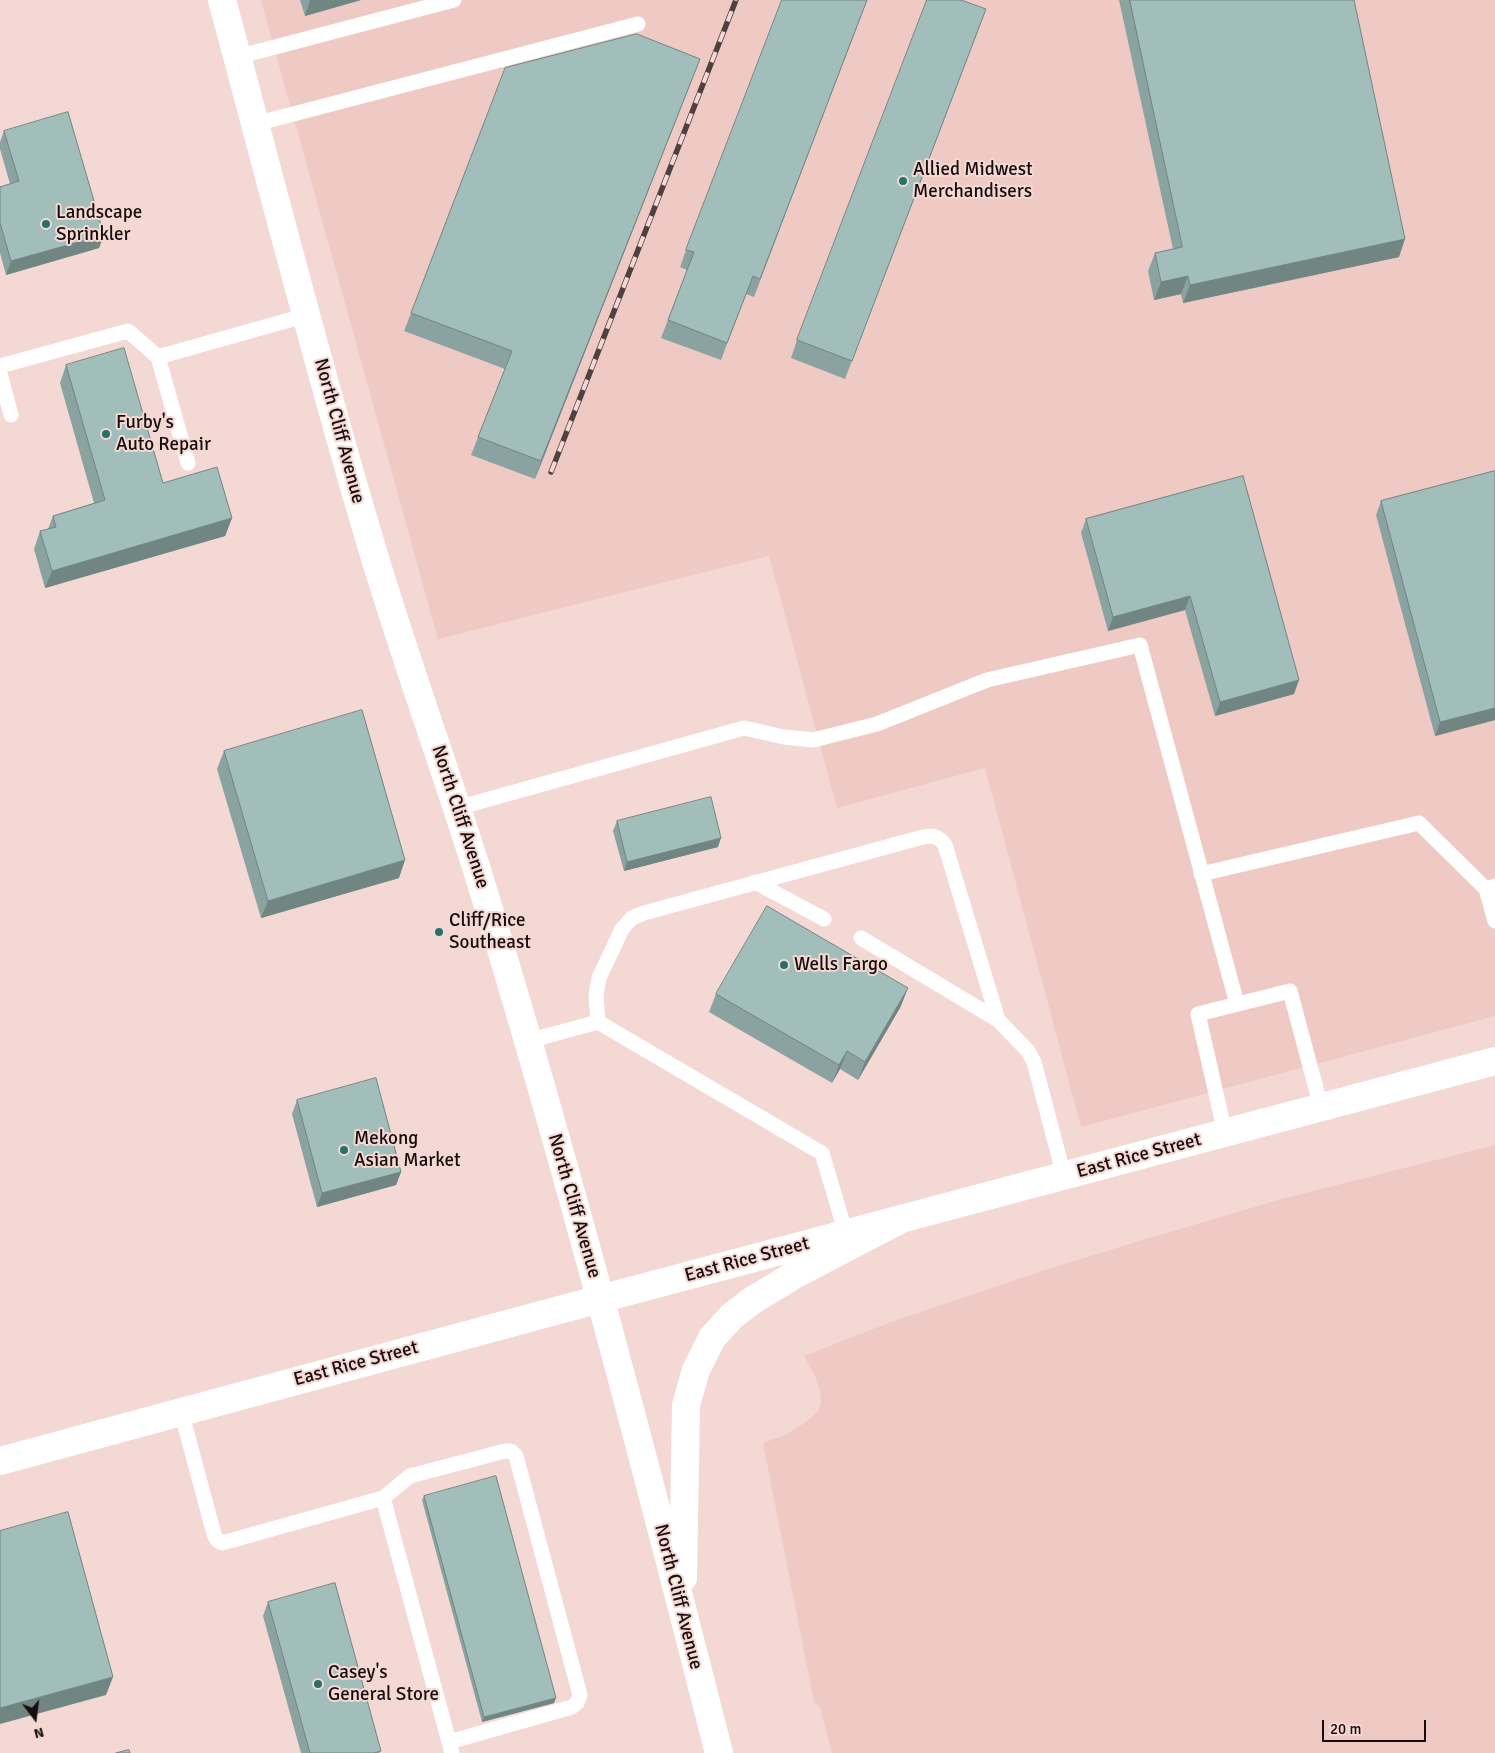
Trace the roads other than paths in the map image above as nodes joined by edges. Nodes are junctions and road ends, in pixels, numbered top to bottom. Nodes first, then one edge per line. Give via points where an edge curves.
1 (222, 0) edge
2 (454, 0) edge
3 (638, 24) dead end
4 (237, 57) junction
5 (255, 124) junction
6 (307, 315) junction
7 (158, 357) junction
8 (0, 366) edge
9 (0, 374) edge
10 (11, 415) dead end
11 (188, 463) dead end
12 (457, 808) junction
13 (1201, 874) junction
14 (755, 882) junction
15 (1491, 888) edge
16 (824, 919) dead end
17 (1495, 921) edge
18 (861, 938) dead end
19 (1238, 1004) junction
20 (998, 1020) junction
21 (598, 1022) junction
22 (528, 1041) junction
23 (1495, 1062) edge
24 (1321, 1108) junction
25 (1226, 1133) junction
26 (1064, 1176) junction
27 (901, 1219) junction
28 (846, 1234) junction
29 (600, 1299) junction
30 (181, 1411) junction
31 (0, 1461) edge
32 (384, 1498) junction
33 (682, 1610) junction
34 (451, 1747) edge
35 (719, 1753) edge

1 - 4 main road, North Cliff Avenue
2 - 4 lane
3 - 5 lane
4 - 5 main road, North Cliff Avenue
5 - 6 main road, North Cliff Avenue
6 - 7 lane
6 - 12 main road, North Cliff Avenue via 364,522
7 - 8 lane via 128,331
7 - 11 lane
9 - 10 lane
12 - 13 lane via 744,728 813,740 877,724 986,680 1140,645
12 - 22 main road, North Cliff Avenue
13 - 15 lane via 1419,823
13 - 19 lane
14 - 16 lane
14 - 20 lane via 931,835 940,838 946,844
14 - 21 lane via 632,918 622,929 599,978 596,995
15 - 17 lane
18 - 20 lane
19 - 24 lane via 1290,991
19 - 25 lane via 1198,1014
20 - 26 lane via 1028,1051 1034,1062
21 - 22 lane
21 - 28 lane via 822,1153
22 - 29 main road, North Cliff Avenue
23 - 24 main road, East Rice Street
24 - 25 main road, East Rice Street
25 - 26 main road, East Rice Street
26 - 27 main road, East Rice Street
27 - 28 main road, East Rice Street
27 - 33 main road via 753,1300 732,1316 712,1338 696,1370 686,1405
28 - 29 main road, East Rice Street
29 - 30 main road, East Rice Street
29 - 33 main road, North Cliff Avenue
30 - 31 main road, East Rice Street
30 - 32 lane via 214,1534 222,1543
32 - 34 lane
32 - 34 lane via 410,1476 505,1450 516,1456 580,1695 578,1703 572,1707
33 - 35 main road, North Cliff Avenue

